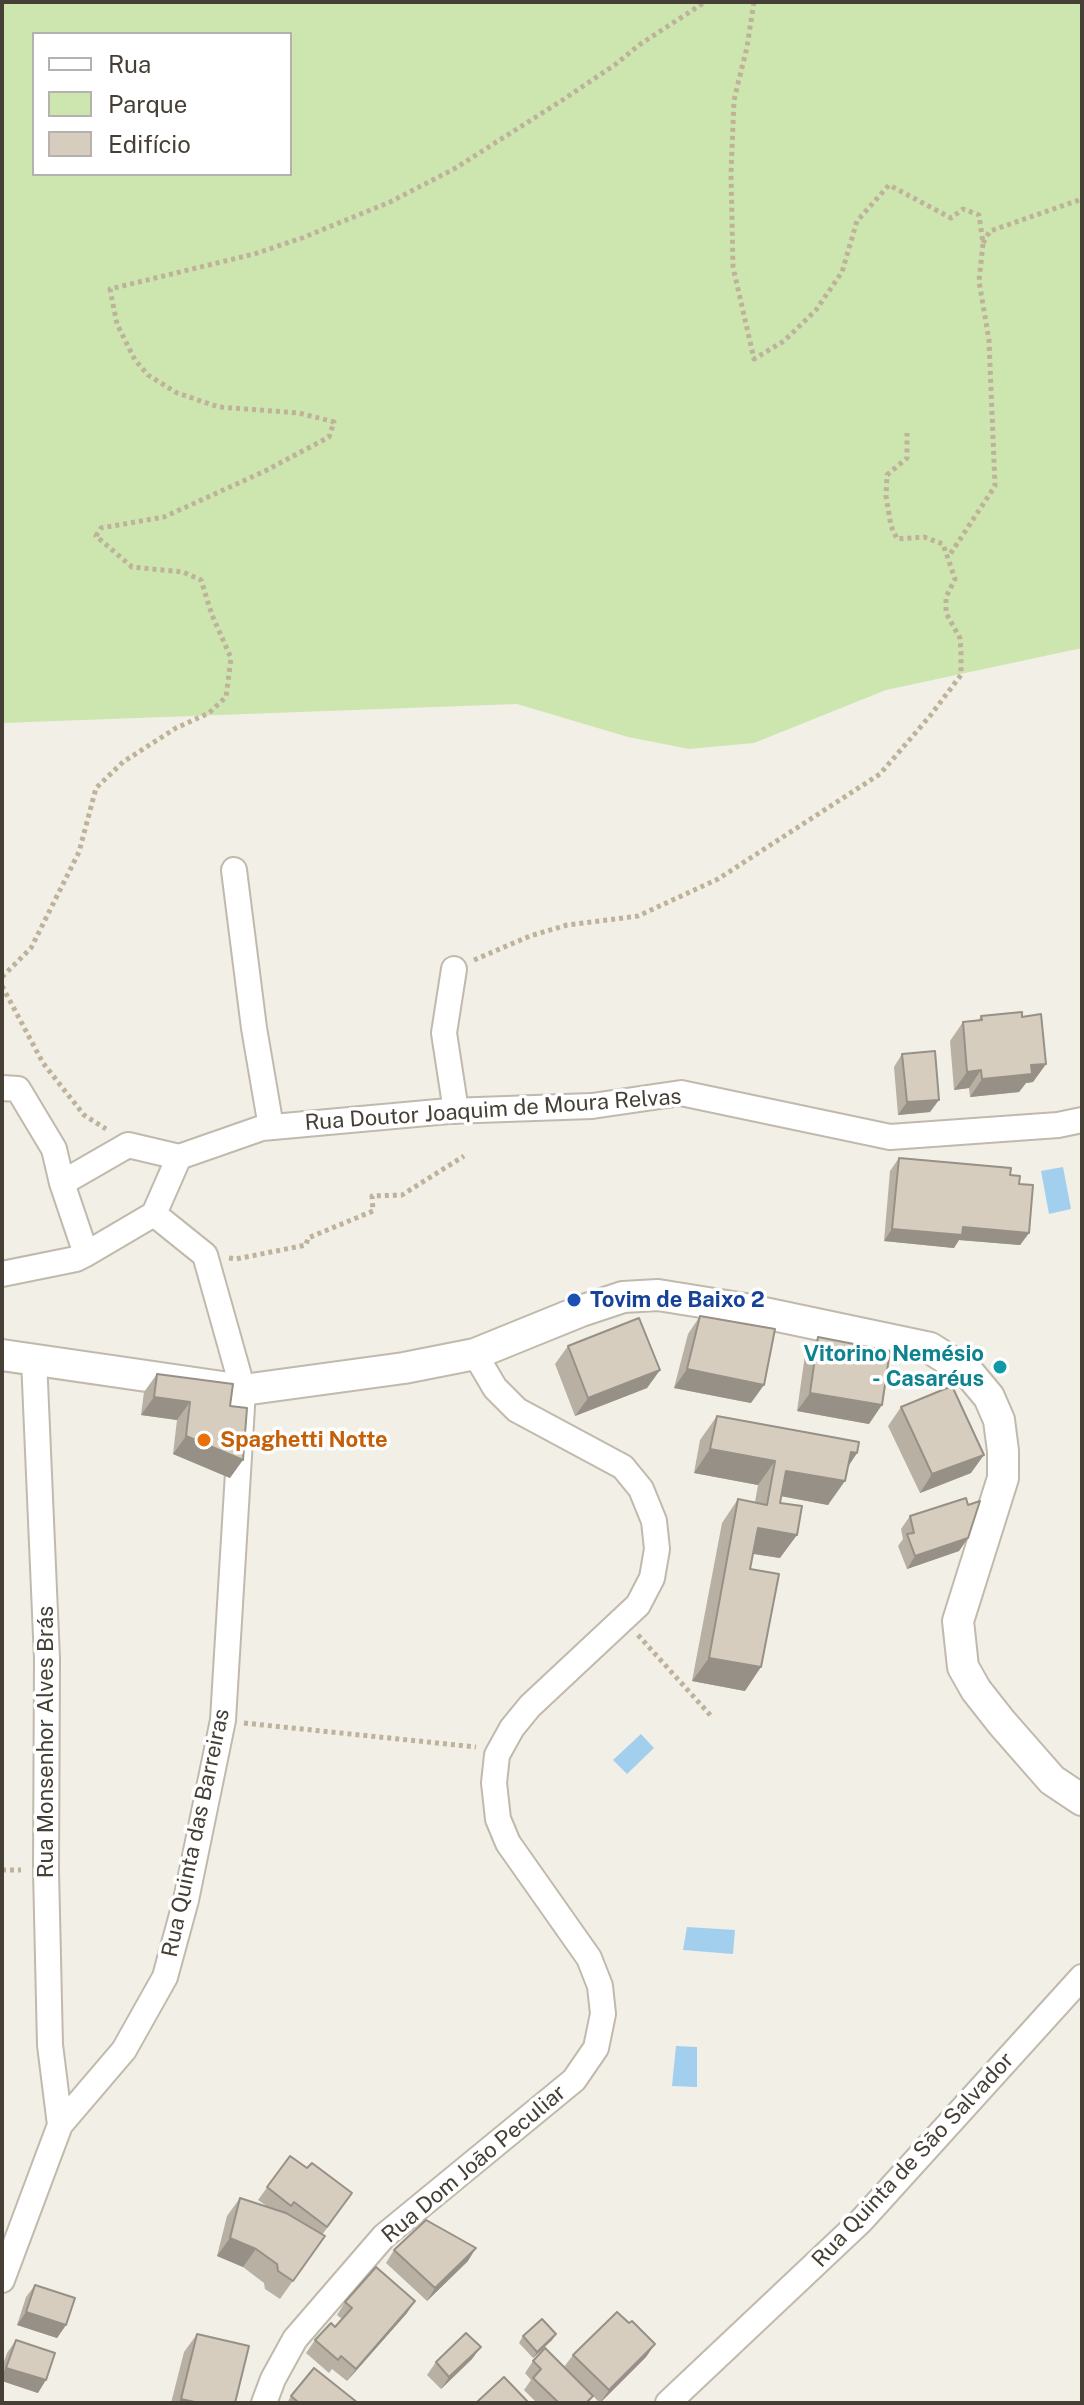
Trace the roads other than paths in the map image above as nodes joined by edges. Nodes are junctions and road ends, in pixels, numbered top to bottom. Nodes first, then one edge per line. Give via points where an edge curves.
1 (234, 870) dead end
2 (454, 969) road end
3 (2, 1088) edge
4 (456, 1111) junction
5 (1082, 1120) edge
6 (271, 1127) junction
7 (179, 1157) junction
8 (62, 1183) junction
9 (154, 1214) junction
10 (86, 1254) junction
11 (2, 1274) edge
12 (475, 1354) junction
13 (2, 1355) edge
14 (34, 1359) junction
15 (243, 1390) junction
16 (1082, 1800) edge
17 (1082, 1977) edge
18 (60, 2125) junction
19 (2, 2280) edge
20 (264, 2403) edge
21 (668, 2403) edge

1 - 6 street
2 - 4 street via 444,1033
3 - 8 street via 18,1089 54,1149
4 - 5 street, Rua Doutor Joaquim de Moura Relvas via 592,1106 681,1093 890,1137
4 - 6 street, Rua Doutor Joaquim de Moura Relvas
6 - 7 street, Rua Doutor Joaquim de Moura Relvas
7 - 8 street via 128,1145
7 - 9 street
8 - 10 street
9 - 10 street
9 - 15 street, Rua Quinta das Barreiras via 205,1255
10 - 11 street
12 - 15 street
12 - 16 street via 623,1297 658,1295 930,1348 969,1373 999,1420 1003,1478 958,1621 963,1667 976,1690 1052,1780
12 - 20 street, Rua Dom João Peculiar via 495,1388 517,1410 623,1467 641,1489 654,1521 652,1578 638,1605 512,1728 497,1755 494,1783 498,1819 508,1843 589,1958 603,2014 596,2048 574,2080 384,2236 295,2339
13 - 14 street
14 - 15 street
14 - 18 street, Rua Monsenhor Alves Brás via 47,1659 50,2045
15 - 18 street, Rua Quinta das Barreiras via 223,1720 186,1900 165,1977 124,2050
17 - 21 street, Rua Quinta de São Salvador via 861,2221
18 - 19 street, Rua Quinta das Barreiras

